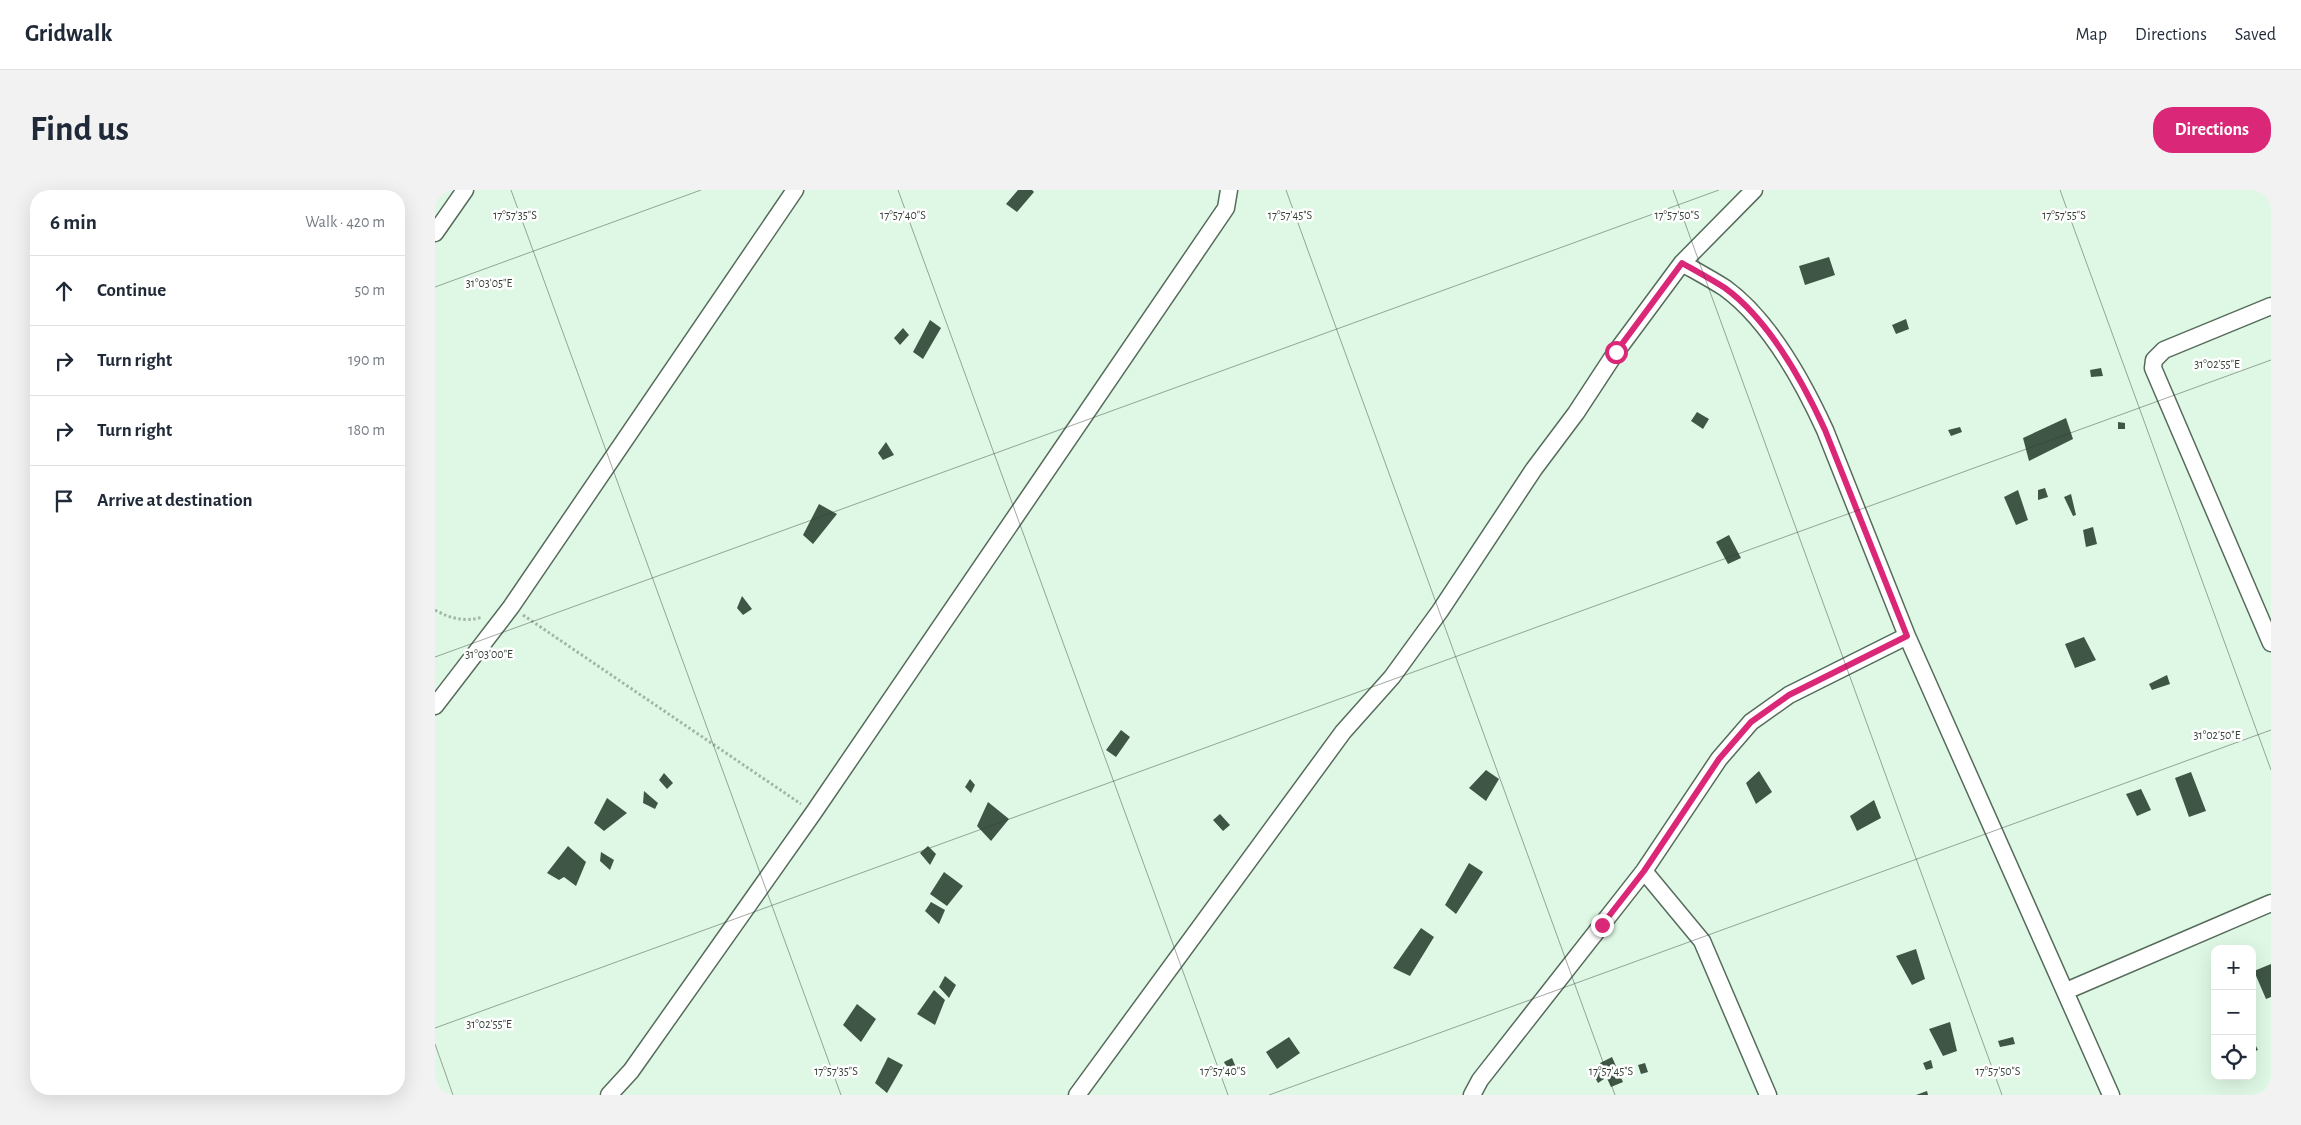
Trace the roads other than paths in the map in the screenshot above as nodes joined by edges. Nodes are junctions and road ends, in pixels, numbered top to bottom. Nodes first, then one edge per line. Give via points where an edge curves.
1 (465, 190) edge
2 (795, 190) edge
3 (1229, 190) edge
4 (1754, 190) edge
5 (435, 233) edge
6 (1682, 263) junction
7 (2271, 306) edge
8 (1907, 636) junction
9 (2271, 643) edge
10 (435, 706) edge
11 (1644, 871) junction
12 (2271, 903) edge
13 (2066, 991) junction
14 (609, 1095) edge
15 (1077, 1095) edge
16 (1472, 1095) edge
17 (1768, 1095) edge
18 (2111, 1095) edge

1 - 5 street
2 - 10 street via 511,607
3 - 14 street via 1227,208 814,812 631,1071
4 - 6 street
6 - 8 street via 1725,289 1750,312 1791,364 1825,430
6 - 15 street via 1534,469 1419,640 1392,677 1343,732
7 - 9 street via 2165,350 2154,360 2153,368
8 - 11 street via 1789,695 1751,722 1719,759
8 - 13 street
11 - 16 street via 1480,1080
11 - 17 street via 1702,941
12 - 13 street
13 - 18 street

